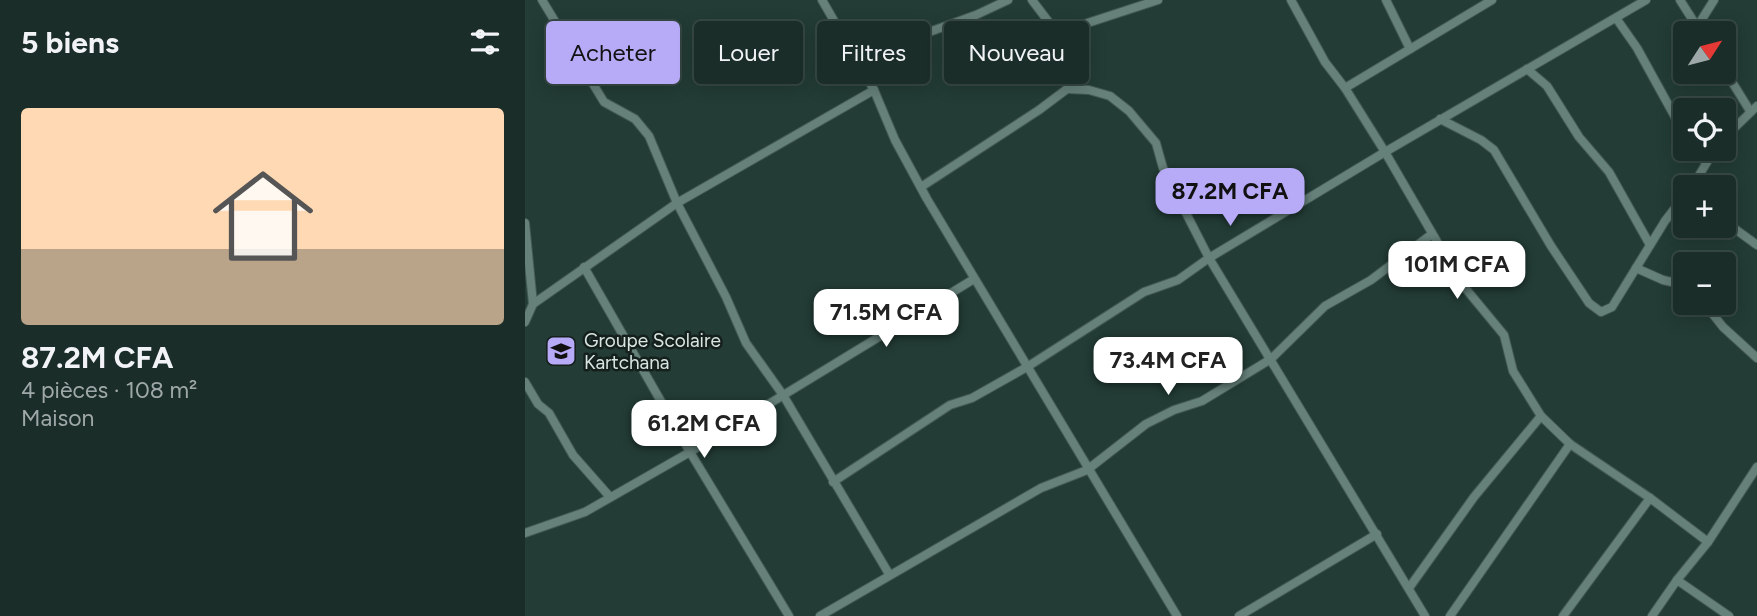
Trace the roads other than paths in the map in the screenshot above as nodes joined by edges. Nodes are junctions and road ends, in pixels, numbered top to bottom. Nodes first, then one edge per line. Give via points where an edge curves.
1 (542, 0) edge
2 (822, 0) edge
3 (1008, 0) edge
4 (1032, 0) edge
5 (1158, 0) edge
6 (1291, 0) edge
7 (1386, 0) edge
8 (1492, 0) edge
9 (1646, 0) edge
10 (1680, 0) edge
11 (1714, 0) edge
12 (1616, 18) junction
13 (834, 21) edge
14 (1048, 21) edge
15 (1693, 21) edge
16 (1704, 21) edge
17 (1089, 23) edge
18 (930, 32) edge
19 (1410, 49) junction
20 (1527, 69) junction
21 (870, 84) edge
22 (1069, 84) edge
23 (1735, 84) edge
24 (1345, 88) junction
25 (1067, 89) junction
26 (874, 90) junction
27 (1754, 109) edge
28 (1673, 113) edge
29 (1440, 120) junction
30 (1736, 126) edge
31 (1385, 152) junction
32 (1706, 163) edge
33 (1699, 175) edge
34 (921, 187) junction
35 (677, 203) junction
36 (1673, 210) edge
37 (525, 223) edge
38 (1736, 230) edge
39 (1432, 234) junction
40 (1650, 245) junction
41 (1757, 245) edge
42 (1209, 258) junction
43 (584, 267) junction
44 (1636, 268) junction
45 (974, 279) junction
46 (1673, 282) edge
47 (533, 304) junction
48 (1714, 315) edge
49 (525, 322) edge
50 (1757, 358) edge
51 (1271, 359) junction
52 (1027, 367) junction
53 (525, 382) edge
54 (783, 396) junction
55 (1541, 416) junction
56 (1570, 444) junction
57 (690, 452) junction
58 (1757, 467) edge
59 (1087, 470) junction
60 (833, 482) junction
61 (610, 497) junction
62 (1650, 498) junction
63 (525, 533) edge
64 (1377, 534) junction
65 (1709, 542) junction
66 (890, 575) junction
67 (1677, 580) junction
68 (1409, 588) junction
69 (789, 616) edge
70 (820, 616) edge
71 (1177, 616) edge
72 (1239, 616) edge
73 (1425, 616) edge
74 (1450, 616) edge
75 (1563, 616) edge
76 (1652, 616) edge
77 (1729, 616) edge

1 - 35 street via 604,102 635,119 649,136
2 - 13 street
3 - 18 street
4 - 14 street
5 - 17 street
6 - 24 street
7 - 19 street
8 - 19 street
9 - 12 street
10 - 15 street
11 - 16 street
12 - 20 street
12 - 28 street
19 - 24 street
20 - 29 street
20 - 40 street via 1547,86 1579,137 1609,172
21 - 26 street
22 - 25 street
23 - 27 street
24 - 31 street
25 - 34 street
25 - 42 street via 1110,96 1129,111 1156,144 1163,169
26 - 34 street
26 - 35 street
27 - 30 street
29 - 31 street
29 - 44 street via 1494,150 1589,303 1601,312 1612,307
31 - 39 street
31 - 42 street
32 - 33 street
34 - 45 street
35 - 43 street
35 - 54 street via 746,343
36 - 40 street
37 - 47 street
38 - 41 street
39 - 51 street via 1371,280 1325,306
39 - 55 street via 1461,283 1504,335 1513,371
40 - 44 street
42 - 51 street
42 - 52 street via 1178,280 1144,292
43 - 47 street
43 - 57 street
44 - 46 street
45 - 52 street
45 - 54 street
47 - 49 street
48 - 50 street
51 - 59 street via 1202,401 1146,424
51 - 64 street
52 - 59 street
52 - 60 street via 950,405
53 - 61 street via 573,455
54 - 57 street
54 - 60 street
55 - 56 street
55 - 68 street via 1474,497
56 - 62 street
56 - 74 street
57 - 61 street
57 - 69 street
58 - 65 street
59 - 66 street via 1041,488
59 - 71 street
60 - 66 street
61 - 63 street via 585,512
62 - 65 street
62 - 75 street
64 - 68 street
64 - 72 street
65 - 67 street
66 - 70 street
67 - 76 street
67 - 77 street
68 - 73 street

